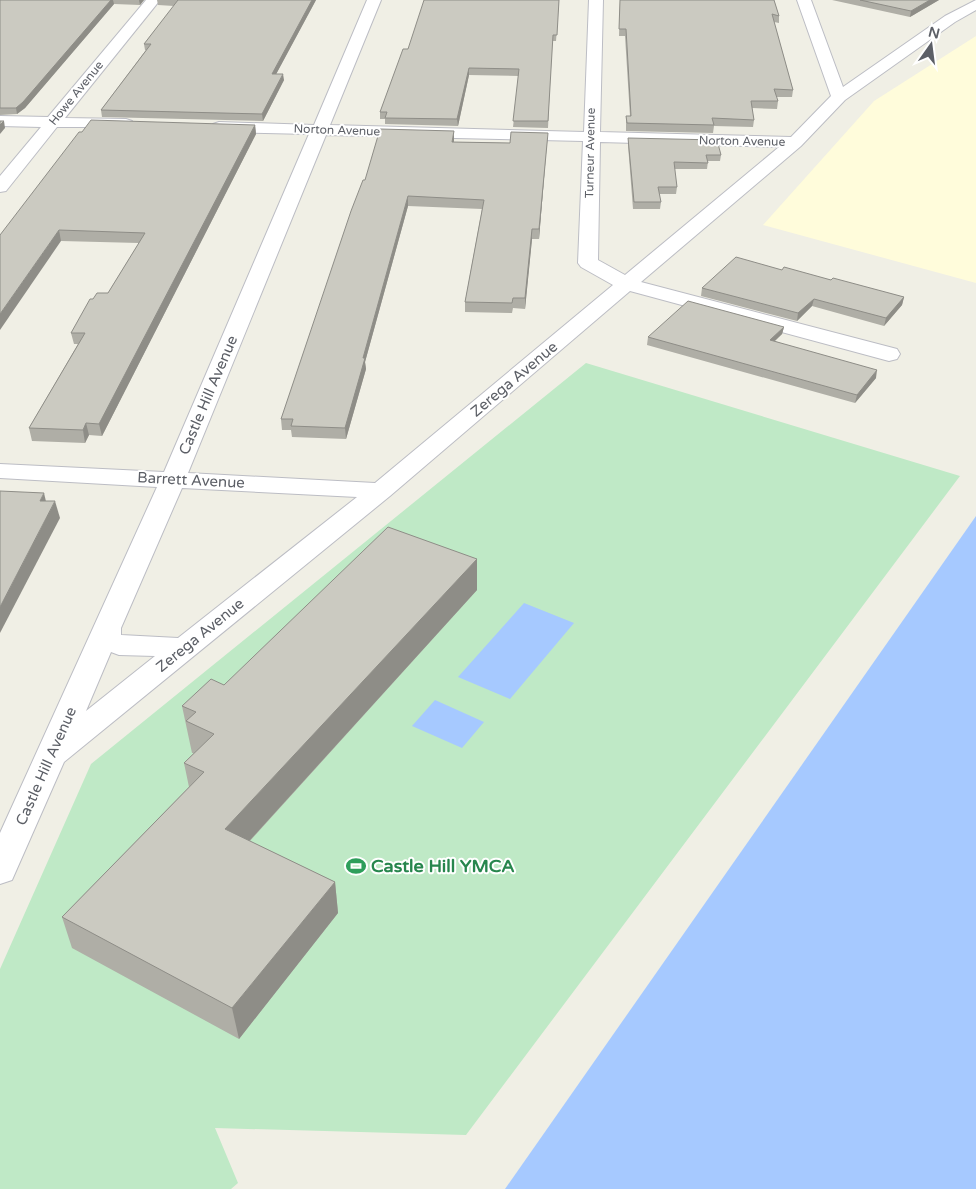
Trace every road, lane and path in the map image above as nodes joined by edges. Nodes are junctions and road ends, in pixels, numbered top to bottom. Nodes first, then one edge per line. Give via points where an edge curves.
1 (153, 0) edge
2 (374, 0) edge
3 (596, 0) edge
4 (804, 0) edge
5 (976, 4) edge
6 (827, 63) junction
7 (879, 69) junction
8 (839, 97) junction
9 (0, 121) edge
10 (52, 122) junction
11 (137, 125) edge
12 (206, 127) edge
13 (319, 130) junction
14 (590, 137) junction
15 (795, 142) junction
16 (0, 187) edge
17 (627, 284) junction
18 (889, 354) dead end
19 (0, 471) edge
20 (173, 479) junction
21 (381, 491) junction
22 (107, 628) junction
23 (184, 648) junction
24 (52, 754) junction
25 (0, 870) edge

1 - 10 street, Howe Avenue
2 - 13 street, Castle Hill Avenue
3 - 14 street, Turneur Avenue
4 - 6 street
5 - 7 street, Zerega Avenue
6 - 7 street
6 - 8 street
7 - 8 street, Zerega Avenue
8 - 15 street, Zerega Avenue
9 - 10 street
10 - 11 street
10 - 16 street, Howe Avenue
12 - 13 street, Norton Avenue
13 - 14 street, Norton Avenue
13 - 20 street, Castle Hill Avenue
14 - 15 street, Norton Avenue
14 - 17 street, Turneur Avenue via 588,263
15 - 17 street, Zerega Avenue
17 - 18 street
17 - 21 street, Zerega Avenue
19 - 20 street, Barrett Avenue
20 - 21 street, Barrett Avenue
20 - 22 street, Castle Hill Avenue
21 - 23 street, Zerega Avenue
22 - 23 street via 106,638 119,645
22 - 24 street, Castle Hill Avenue
23 - 24 street, Zerega Avenue
24 - 25 street, Castle Hill Avenue

